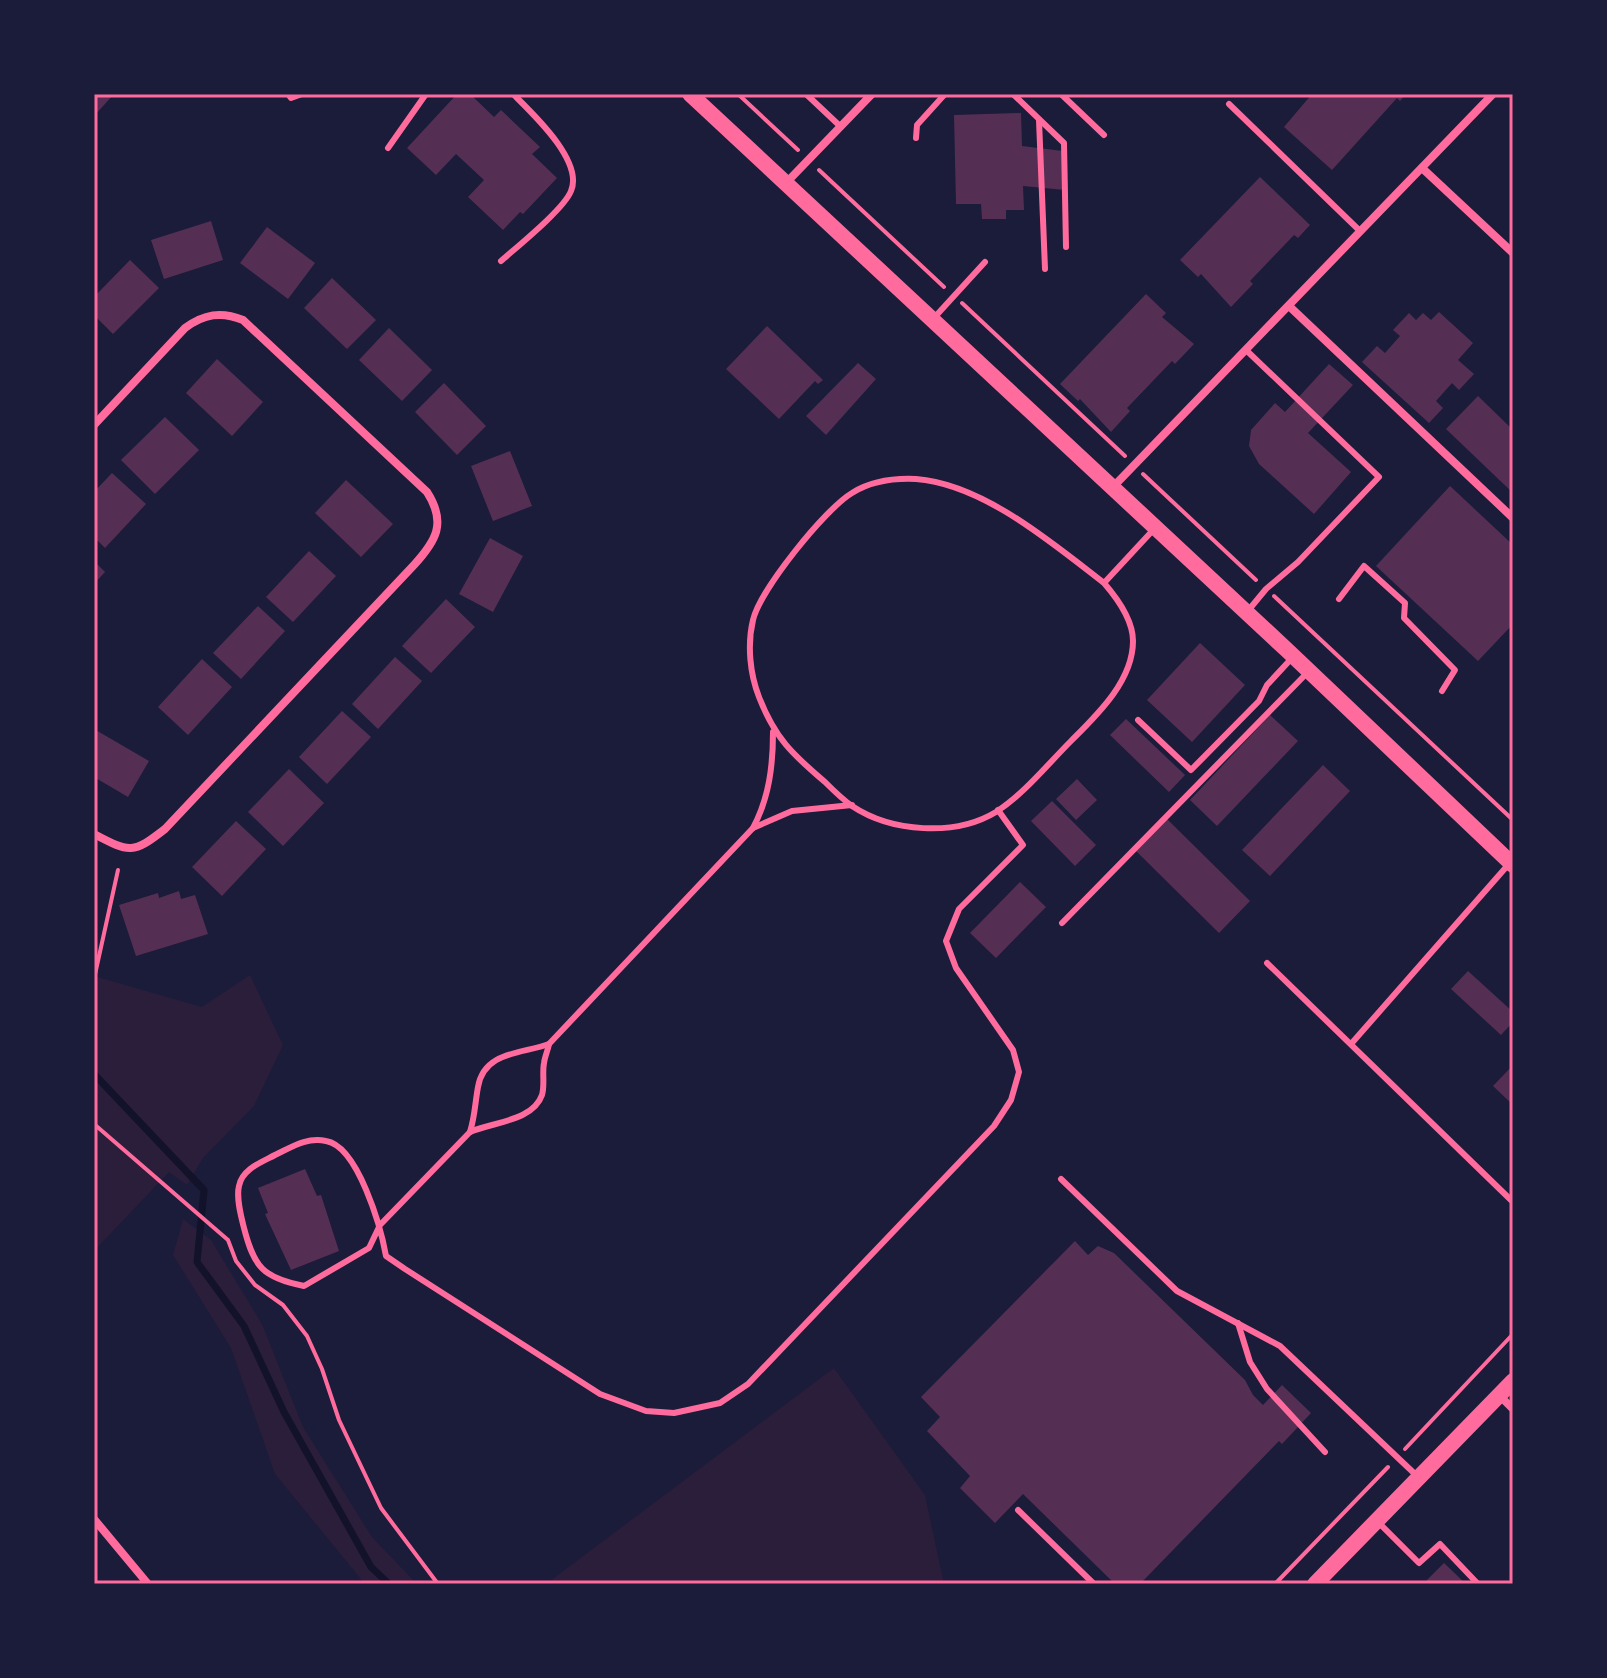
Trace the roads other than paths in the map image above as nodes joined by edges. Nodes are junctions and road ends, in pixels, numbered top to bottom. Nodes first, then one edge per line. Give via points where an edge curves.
1 (288, 94) edge
2 (302, 94) edge
3 (426, 94) edge
4 (513, 94) edge
5 (690, 94) edge
6 (806, 94) edge
7 (872, 94) edge
8 (945, 94) edge
9 (1013, 94) edge
10 (1061, 94) edge
11 (1493, 94) edge
12 (1229, 104) dead end
13 (1039, 119) junction
14 (841, 127) junction
15 (1104, 135) dead end
16 (916, 138) dead end
17 (388, 148) dead end
18 (1422, 168) junction
19 (786, 184) junction
20 (1360, 231) junction
21 (1066, 247) dead end
22 (1513, 253) edge
23 (501, 261) dead end
24 (985, 262) dead end
25 (1045, 269) dead end
26 (1289, 306) junction
27 (933, 319) junction
28 (1246, 350) junction
29 (94, 425) edge
30 (1113, 488) junction
31 (1513, 518) edge
32 (1155, 528) junction
33 (1104, 583) junction
34 (1339, 599) dead end
35 (1246, 613) junction
36 (1293, 658) junction
37 (1308, 672) junction
38 (1442, 691) dead end
39 (1138, 720) dead end
40 (773, 731) junction
41 (852, 805) junction
42 (998, 810) junction
43 (753, 828) junction
44 (94, 834) edge
45 (1512, 863) edge
46 (1062, 923) dead end
47 (1267, 963) dead end
48 (549, 1044) junction
49 (1351, 1044) junction
50 (470, 1132) junction
51 (1061, 1179) dead end
52 (1513, 1201) edge
53 (380, 1225) junction
54 (1238, 1323) junction
55 (1513, 1381) edge
56 (1499, 1395) junction
57 (1513, 1409) edge
58 (1325, 1452) dead end
59 (1419, 1478) junction
60 (1018, 1510) dead end
61 (94, 1519) edge
62 (1377, 1521) junction
63 (148, 1584) edge
64 (1094, 1584) edge
65 (1315, 1584) edge
66 (1478, 1584) edge

1 - 2 lane
3 - 17 lane
4 - 23 lane via 555,139 574,174 571,191 559,207
5 - 19 main road
6 - 14 lane
7 - 14 street
8 - 16 lane via 917,125
9 - 13 lane
10 - 15 lane
11 - 18 street
12 - 20 lane
13 - 21 lane via 1064,143
13 - 25 lane
14 - 19 street
18 - 20 street
18 - 22 street
19 - 27 main road
20 - 26 street
24 - 27 lane
26 - 28 street
26 - 31 street
27 - 30 main road
28 - 30 street
28 - 35 lane via 1379,477
29 - 44 street via 185,328 199,318 231,315 243,320 427,492 438,527 432,545 414,565 165,829 136,849
30 - 32 main road
32 - 33 lane
32 - 35 main road
33 - 40 lane via 1016,519 953,487 918,479 883,480 854,491 771,581 756,612 749,651 753,684
33 - 42 lane via 1125,613 1133,639 1129,667 1081,731
34 - 38 lane via 1364,566 1405,603 1404,618 1455,670
35 - 36 main road
36 - 37 main road
36 - 39 lane via 1191,770
37 - 45 main road
37 - 46 lane
40 - 41 lane
40 - 43 lane via 768,790
41 - 42 lane via 876,819 935,828 980,820
41 - 43 lane via 792,811
42 - 53 lane via 1023,845 959,909 946,941 956,968 1013,1050 1019,1072 1011,1100 994,1126 748,1384 720,1403 674,1413 646,1411 600,1394 386,1256
43 - 48 lane
45 - 49 lane
47 - 49 lane
48 - 50 lane via 499,1057 486,1066
48 - 50 lane via 542,1095 532,1109 520,1118
49 - 52 lane
50 - 53 lane
51 - 54 lane via 1177,1291
53 - 53 lane via 351,1158 329,1141 303,1141 249,1169 238,1184 251,1257 282,1282 304,1286 340,1267 369,1248
54 - 58 lane via 1250,1362 1267,1389
54 - 59 lane via 1280,1346
55 - 56 main road
56 - 57 street
56 - 59 main road
59 - 62 main road
60 - 64 lane
61 - 63 street
62 - 65 main road
62 - 66 lane via 1419,1563 1440,1544

